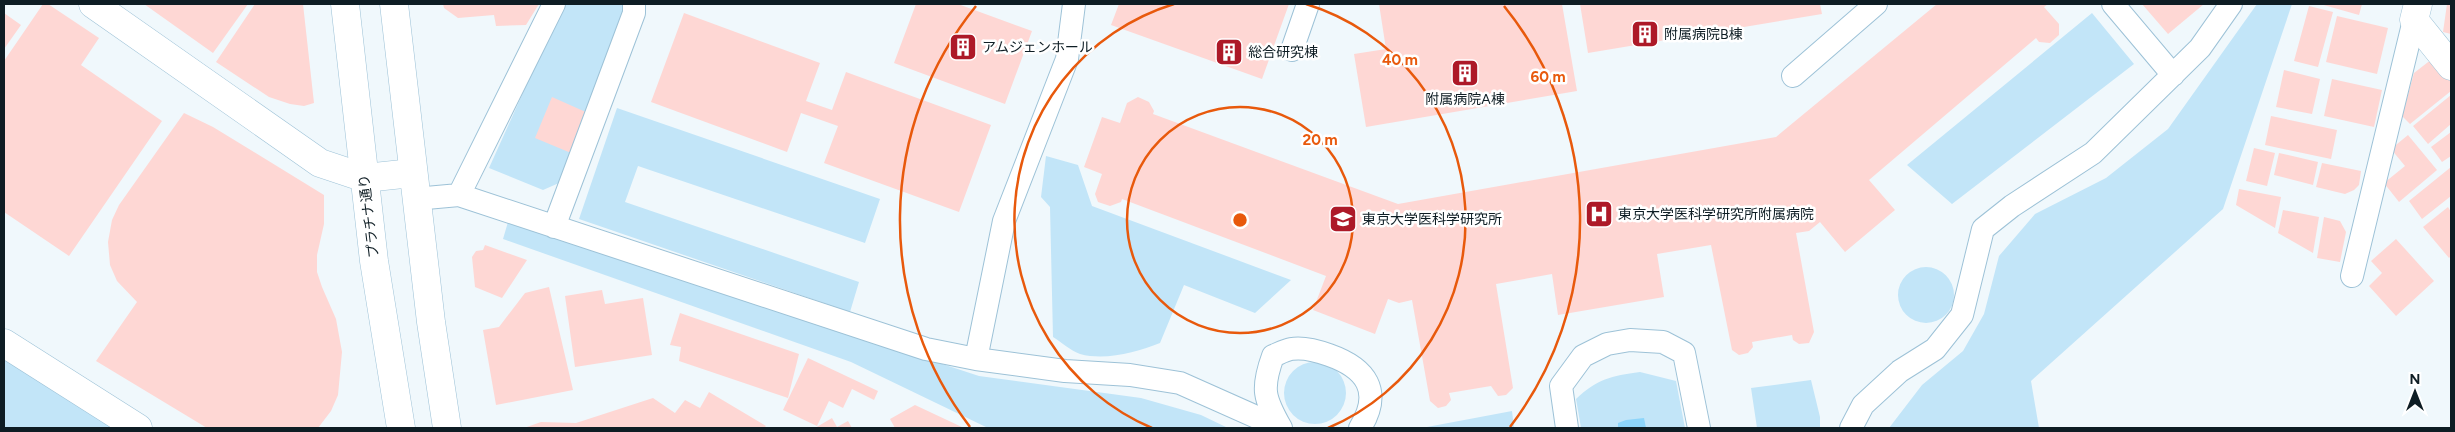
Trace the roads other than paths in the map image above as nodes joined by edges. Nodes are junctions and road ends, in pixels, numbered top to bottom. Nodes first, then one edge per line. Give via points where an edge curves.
1 (93, 4) edge
2 (345, 4) edge
3 (394, 4) edge
4 (554, 4) edge
5 (634, 4) edge
6 (1074, 4) edge
7 (1308, 4) edge
8 (1876, 4) edge
9 (2113, 4) edge
10 (2231, 4) edge
11 (2416, 12) edge
12 (1292, 50) dead end
13 (2451, 66) edge
14 (1793, 76) dead end
15 (2173, 76) junction
16 (365, 178) junction
17 (414, 186) junction
18 (460, 195) junction
19 (554, 227) junction
20 (2352, 276) dead end
21 (4, 343) edge
22 (976, 359) junction
23 (138, 428) edge
24 (401, 428) edge
25 (447, 428) edge
26 (1281, 428) edge
27 (1360, 428) edge
28 (1567, 428) edge
29 (1699, 428) edge
30 (1851, 428) edge

1 - 16 main road via 320,163
2 - 16 main road, プラチナ通り
3 - 17 main road
4 - 18 lane
5 - 19 lane via 634,13
6 - 22 lane via 1067,59 1004,221
7 - 12 lane
8 - 14 lane
9 - 15 lane
10 - 15 lane via 2200,48
11 - 13 main road
11 - 20 lane
15 - 30 lane via 2093,153 1982,229 1962,315 1935,349 1900,371 1863,405
16 - 17 main road
16 - 24 main road, プラチナ通り via 374,261
17 - 18 lane
17 - 25 main road
18 - 19 lane
19 - 22 lane via 926,349
21 - 23 main road
22 - 26 lane via 1180,383
26 - 27 lane via 1268,406 1264,380 1272,356 1291,349 1319,351 1347,361 1365,376 1370,393 1367,416
28 - 29 lane via 1561,386 1583,356 1607,344 1630,340 1663,342 1684,353

